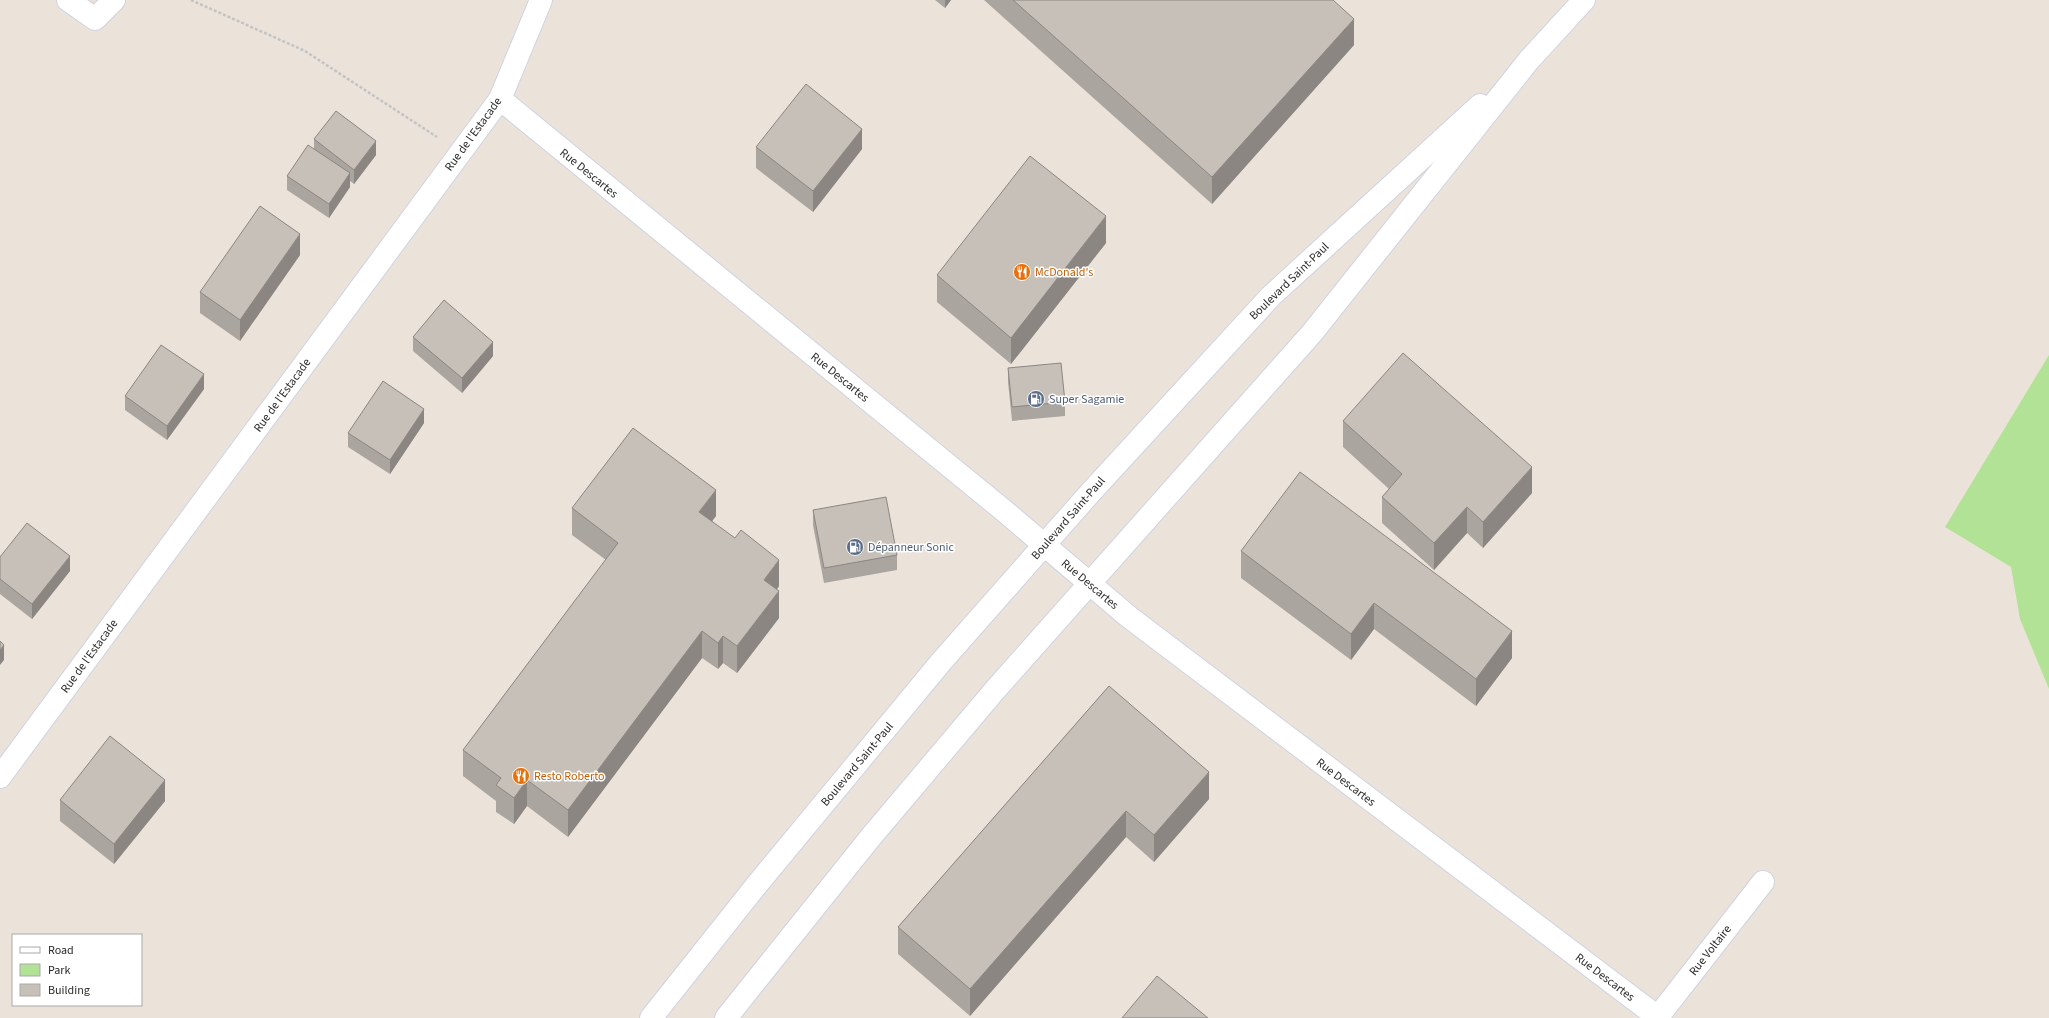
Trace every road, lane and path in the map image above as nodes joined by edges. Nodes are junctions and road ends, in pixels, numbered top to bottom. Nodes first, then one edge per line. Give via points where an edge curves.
1 (68, 0) edge
2 (114, 0) edge
3 (191, 0) edge
4 (540, 0) edge
5 (1584, 0) edge
6 (1529, 60) junction
7 (500, 99) junction
8 (461, 152) junction
9 (1044, 546) junction
10 (1089, 584) junction
11 (0, 777) edge
12 (1763, 882) dead end
13 (651, 1018) edge
14 (726, 1018) edge
15 (1658, 1018) edge

1 - 2 street via 95,19
3 - 8 path via 305,51
4 - 7 street, Rue de l'Estacade
5 - 6 street, Boulevard Saint-Paul
6 - 9 street, Boulevard Saint-Paul via 1271,296
6 - 10 street, Boulevard Saint-Paul via 1312,333
7 - 8 street, Rue de l'Estacade
7 - 9 street, Rue Descartes
8 - 11 street, Rue de l'Estacade
9 - 10 street, Rue Descartes
9 - 13 street, Boulevard Saint-Paul via 941,662 755,887
10 - 14 street, Boulevard Saint-Paul via 870,838
10 - 15 street, Rue Descartes via 1135,622
12 - 15 street, Rue Voltaire

